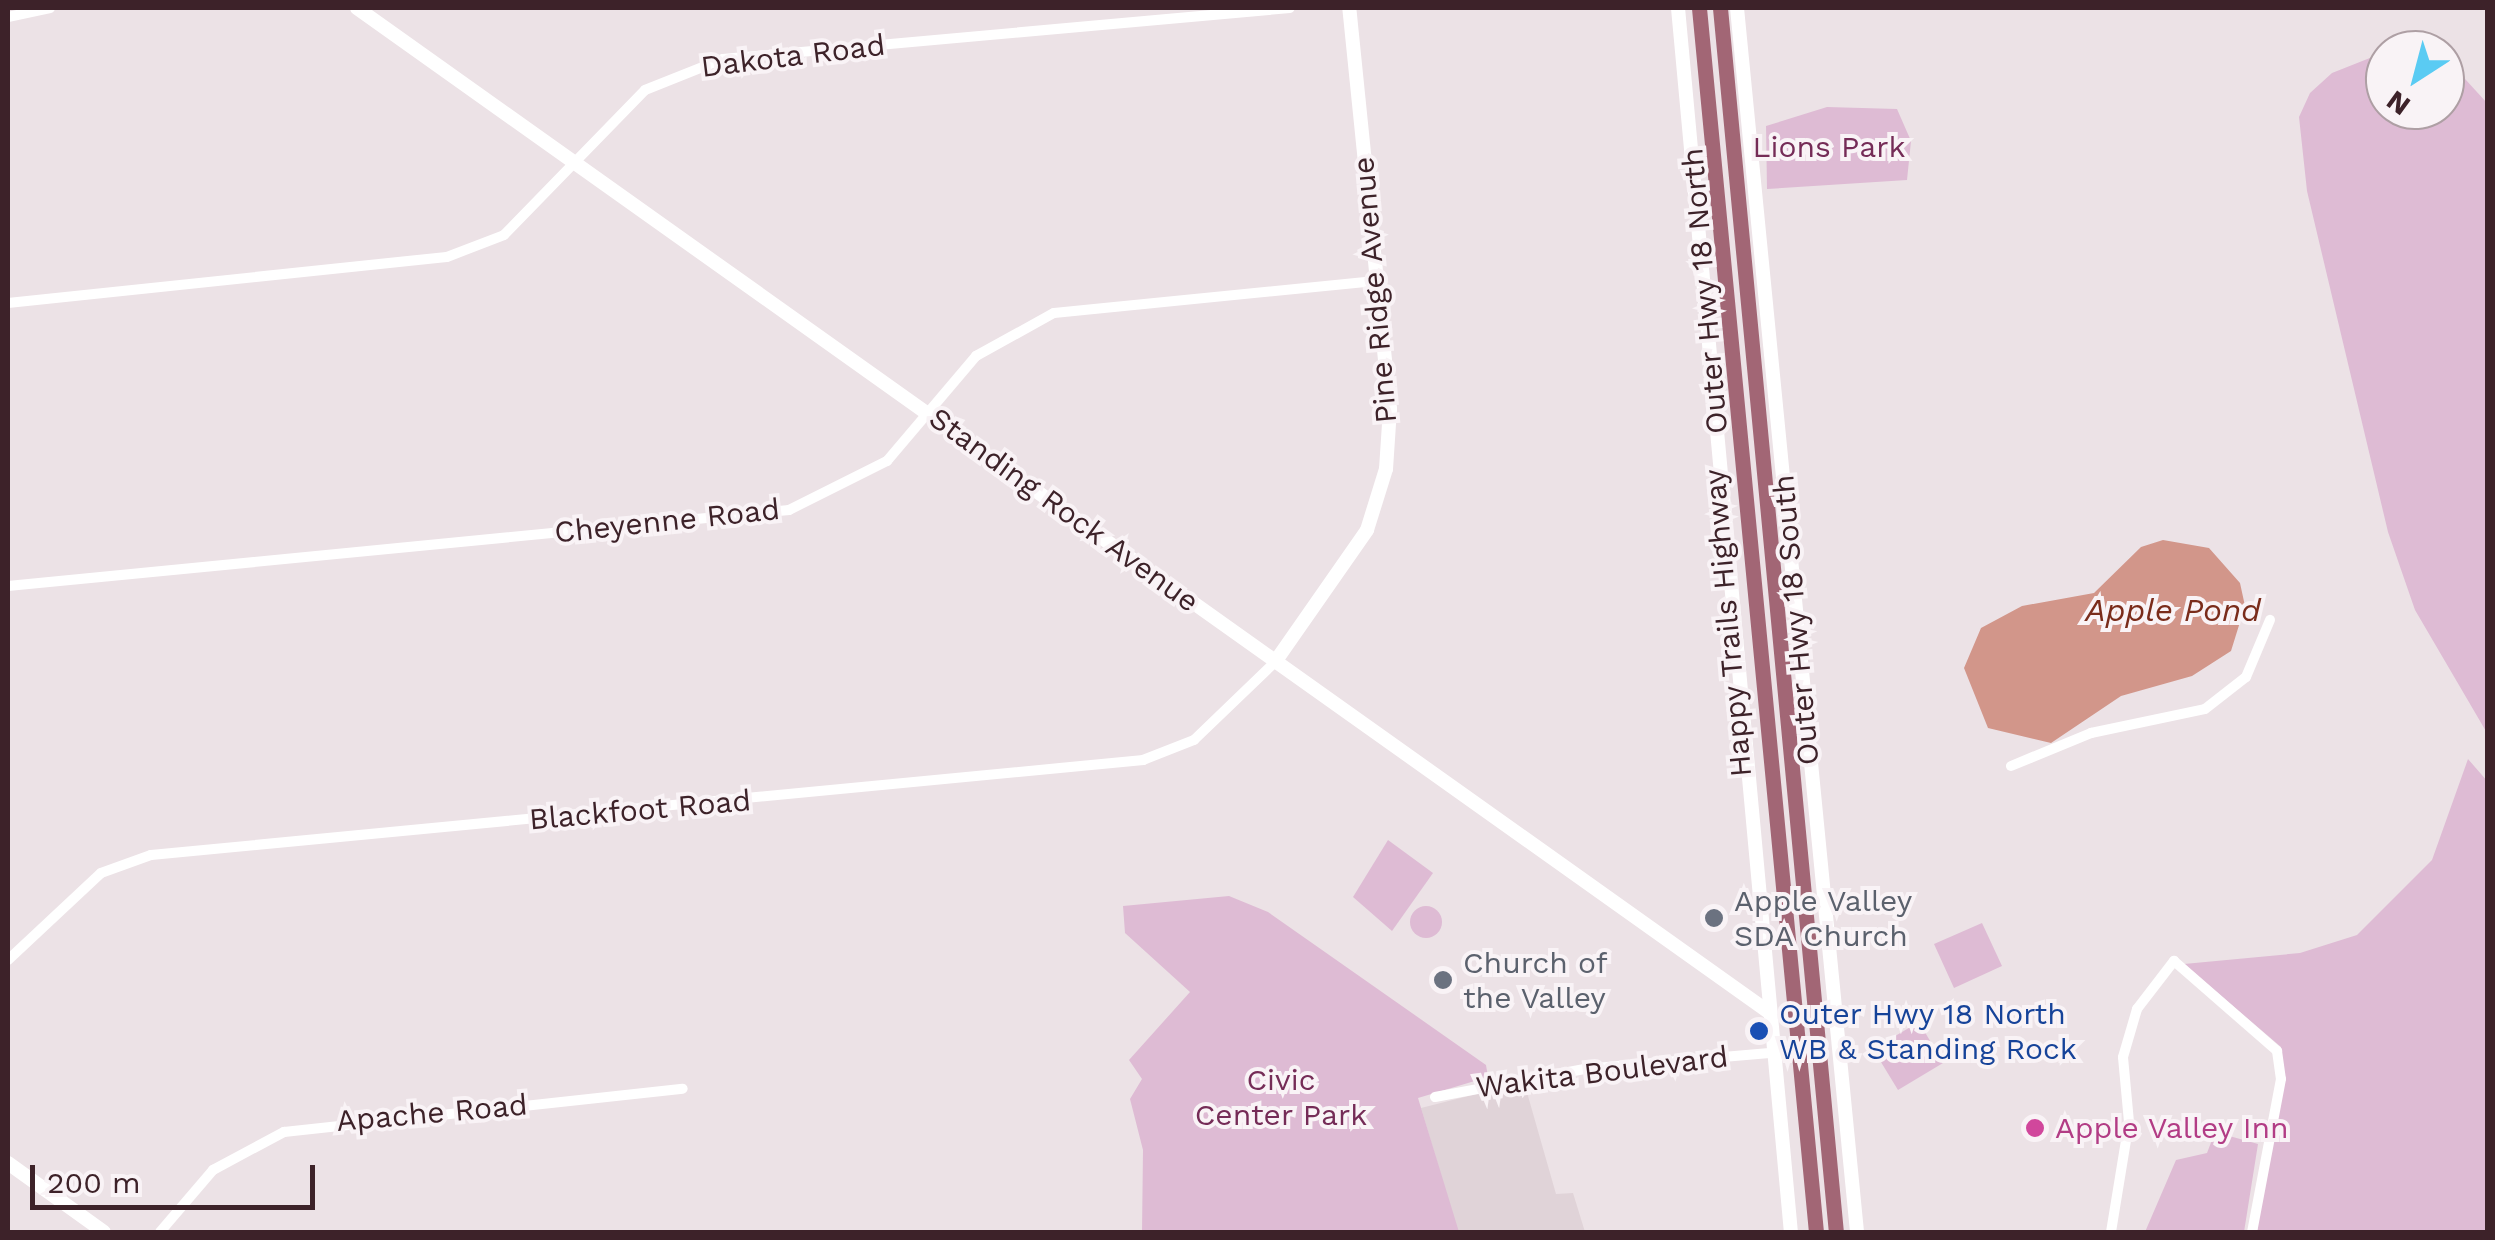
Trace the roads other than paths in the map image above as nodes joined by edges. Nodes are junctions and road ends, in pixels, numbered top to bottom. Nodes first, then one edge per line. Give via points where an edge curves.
1 (50, 8) edge
2 (357, 8) edge
3 (1290, 8) edge
4 (1349, 8) edge
5 (1678, 8) edge
6 (1699, 8) edge
7 (1720, 8) edge
8 (1737, 8) edge
9 (8, 17) edge
10 (576, 162) junction
11 (1375, 281) junction
12 (8, 303) edge
13 (926, 411) junction
14 (8, 586) edge
15 (2270, 620) dead end
16 (1275, 662) junction
17 (2012, 766) dead end
18 (8, 960) edge
19 (1770, 1014) junction
20 (1772, 1053) junction
21 (683, 1089) dead end
22 (1434, 1098) dead end
23 (8, 1163) edge
24 (104, 1232) edge
25 (160, 1232) edge
26 (1791, 1232) edge
27 (1816, 1232) edge
28 (1836, 1232) edge
29 (1857, 1232) edge
30 (2110, 1232) edge
31 (2252, 1232) edge

1 - 9 street
2 - 10 street, Standing Rock Avenue
3 - 10 street, Dakota Road via 724,59 645,90
4 - 11 street, Pine Ridge Avenue
5 - 19 street, Outer Hwy 18 North
6 - 27 main road, Happy Trails Highway
7 - 28 main road, Happy Trails Highway
8 - 29 street, Outer Hwy 18 South
10 - 12 street, Dakota Road via 504,235 447,257
10 - 13 street, Standing Rock Avenue
11 - 13 street, Cheyenne Road via 1054,313 976,356
11 - 16 street, Pine Ridge Avenue via 1390,409 1386,469 1367,530
13 - 14 street, Cheyenne Road via 887,461 789,510
13 - 16 street, Standing Rock Avenue
15 - 17 street via 2246,677 2205,709 2119,725
16 - 18 street, Blackfoot Road via 1194,740 1115,765 151,855 101,873
16 - 19 street, Standing Rock Avenue
19 - 20 street, Outer Hwy 18 North
20 - 22 street, Wakita Boulevard via 1584,1068
20 - 26 street, Outer Hwy 18 North
21 - 25 street, Apache Road via 284,1132 212,1170
23 - 24 street
30 - 31 street via 2130,1122 2124,1057 2137,1010 2174,962 2277,1052 2280,1079

